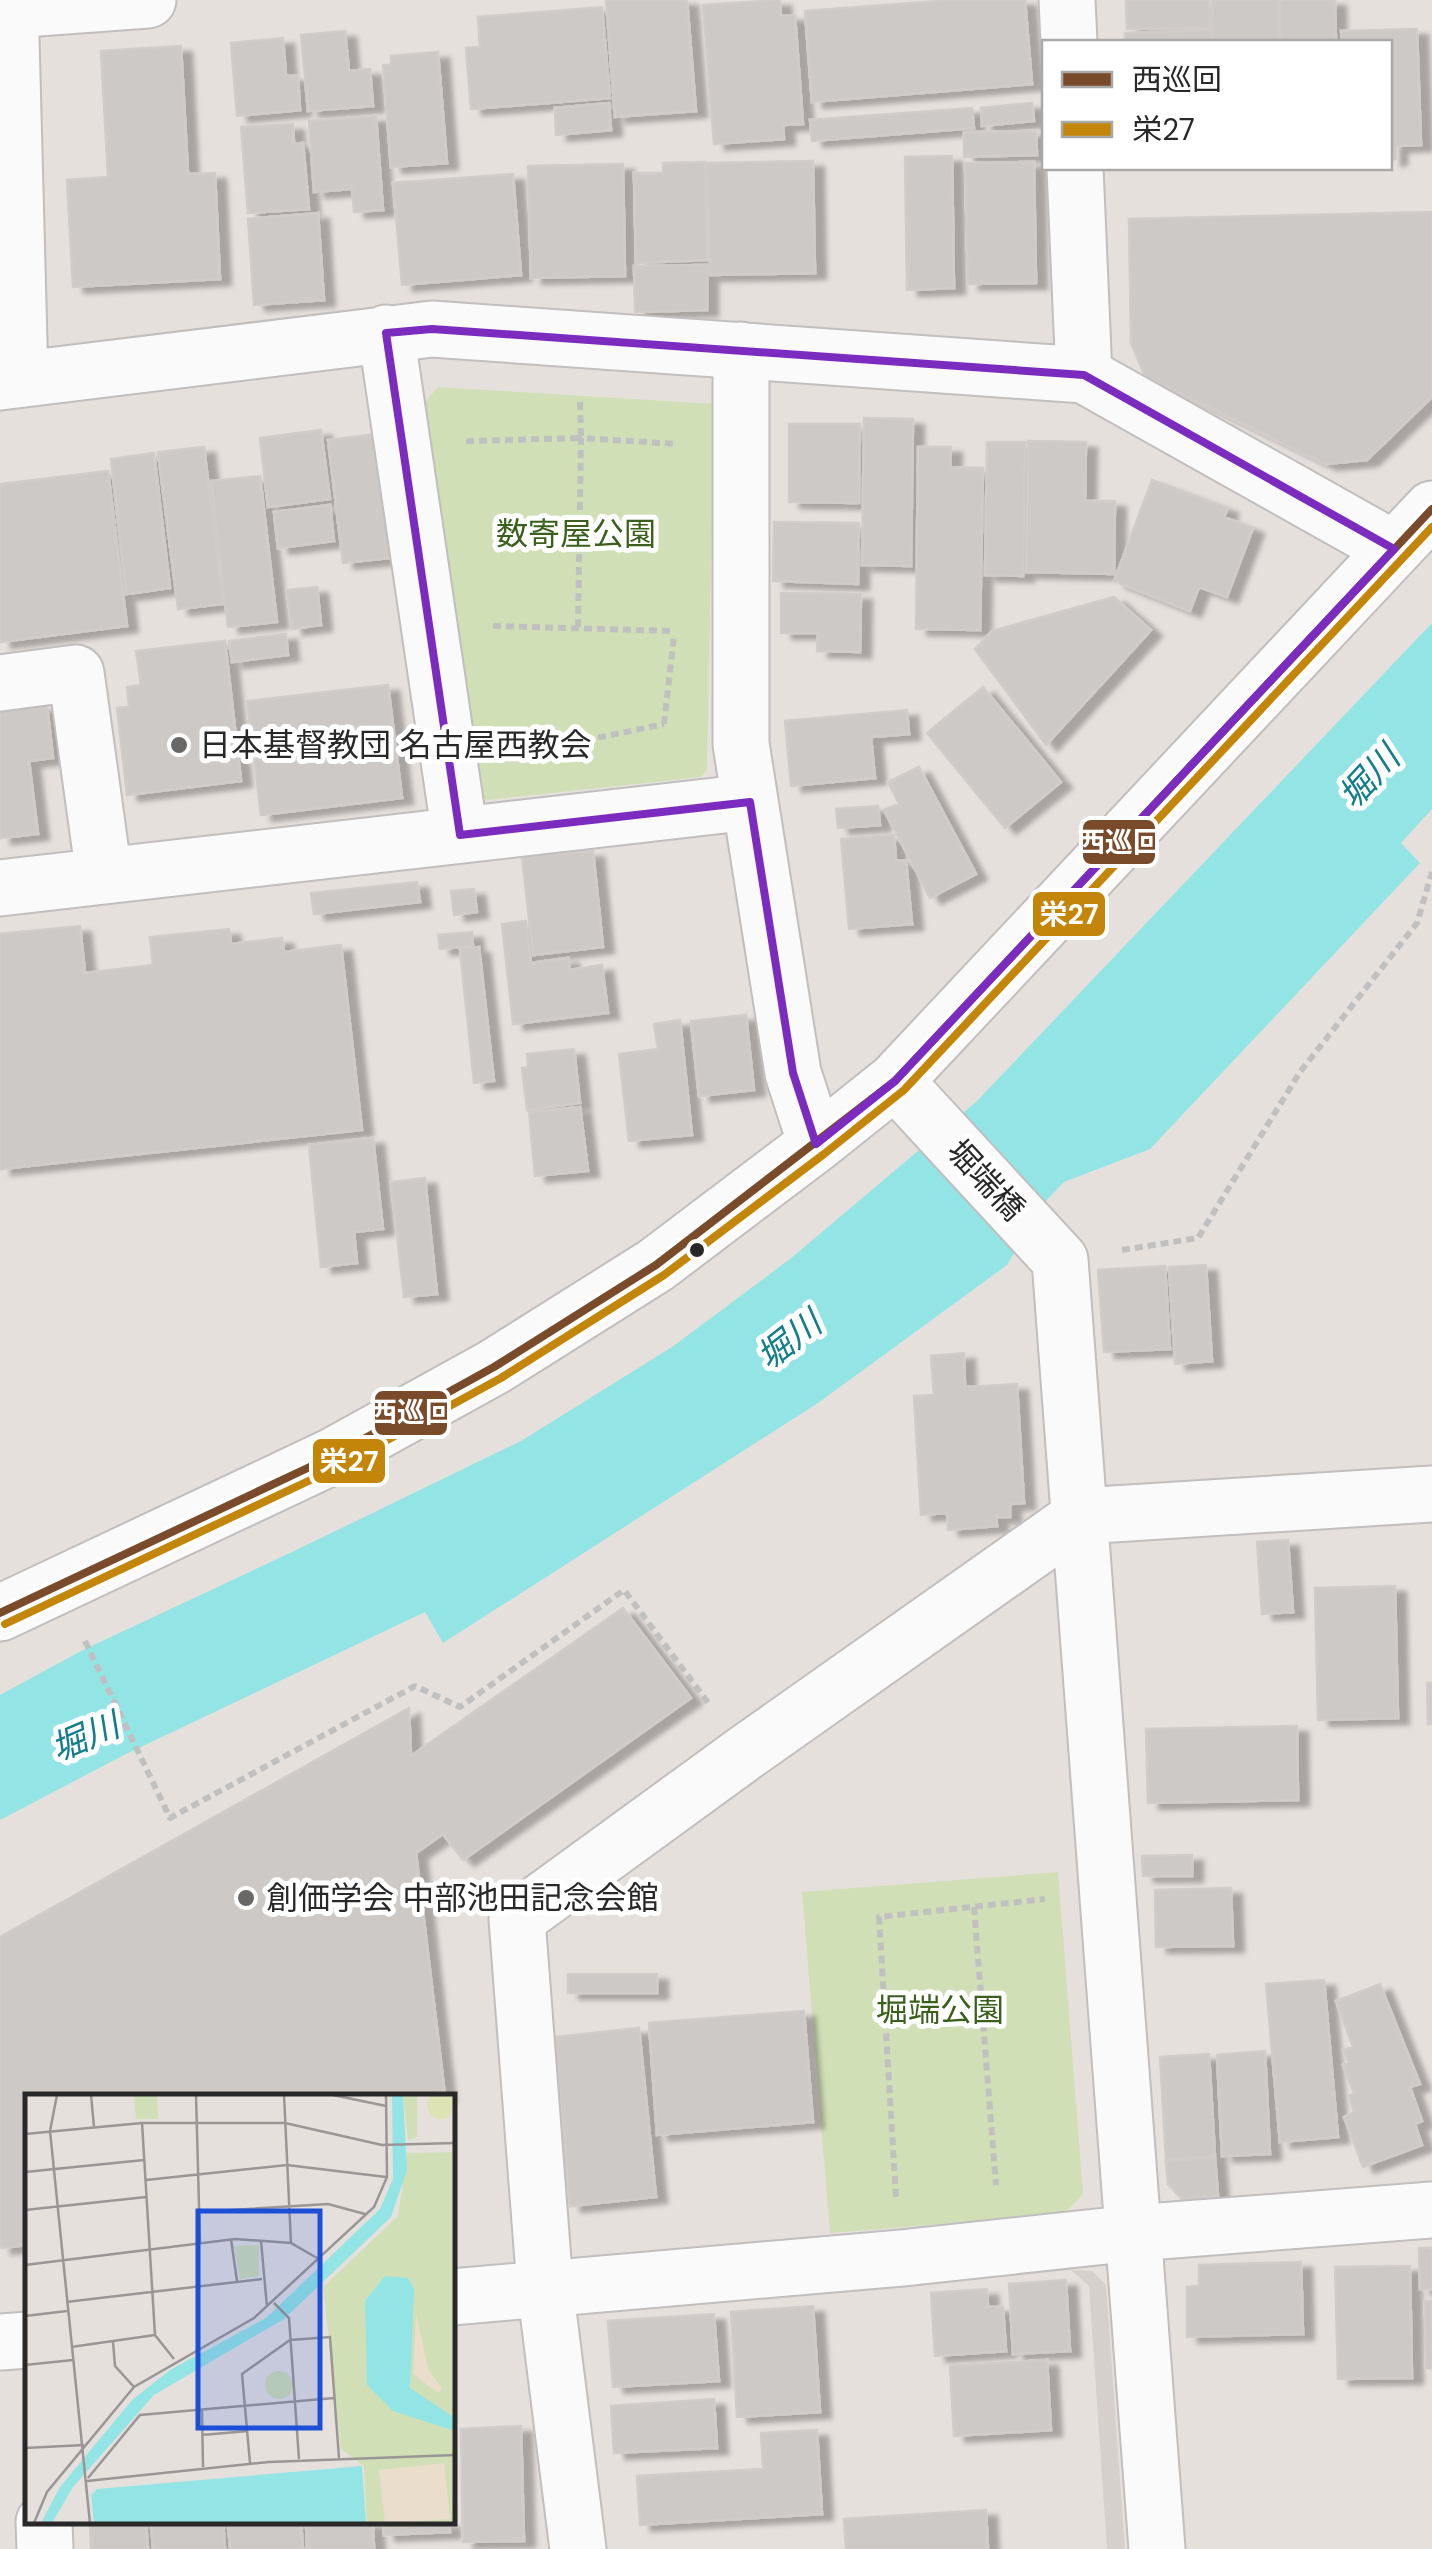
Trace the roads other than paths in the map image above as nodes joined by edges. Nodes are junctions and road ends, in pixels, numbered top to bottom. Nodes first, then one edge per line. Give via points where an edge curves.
1 (148, 0) edge
2 (1067, 0) edge
3 (10, 5) edge
4 (1069, 40) edge
5 (1075, 170) edge
6 (386, 333) junction
7 (741, 350) junction
8 (1084, 375) junction
9 (10, 381) edge
10 (1432, 510) edge
11 (1394, 549) junction
12 (0, 683) edge
13 (750, 802) junction
14 (460, 835) junction
15 (104, 876) junction
16 (0, 888) edge
17 (894, 1081) junction
18 (816, 1144) junction
19 (1432, 1494) edge
20 (1080, 1516) junction
21 (0, 1613) edge
22 (1432, 2210) edge
23 (1134, 2233) junction
24 (545, 2287) junction
25 (455, 2296) edge
26 (25, 2340) edge
27 (0, 2342) edge
28 (44, 2524) edge
29 (45, 2549) edge
30 (578, 2549) edge
31 (1157, 2549) edge

1 - 3 street
2 - 4 street
3 - 9 street
5 - 8 street
6 - 7 street via 432,329
6 - 9 street
6 - 14 street
7 - 8 street
7 - 13 street via 741,744
8 - 11 street
10 - 11 street
11 - 17 street
12 - 15 street via 76,674
13 - 14 street
13 - 18 street via 793,1073
14 - 15 street
15 - 16 street
17 - 18 street
17 - 20 street, 堀端橋 via 1049,1247
18 - 21 street via 656,1265 494,1367 331,1457
19 - 20 street
20 - 23 street
20 - 24 street via 517,1919
22 - 23 street
23 - 24 street
23 - 31 street
24 - 25 street
24 - 30 street
26 - 27 street
28 - 29 street

